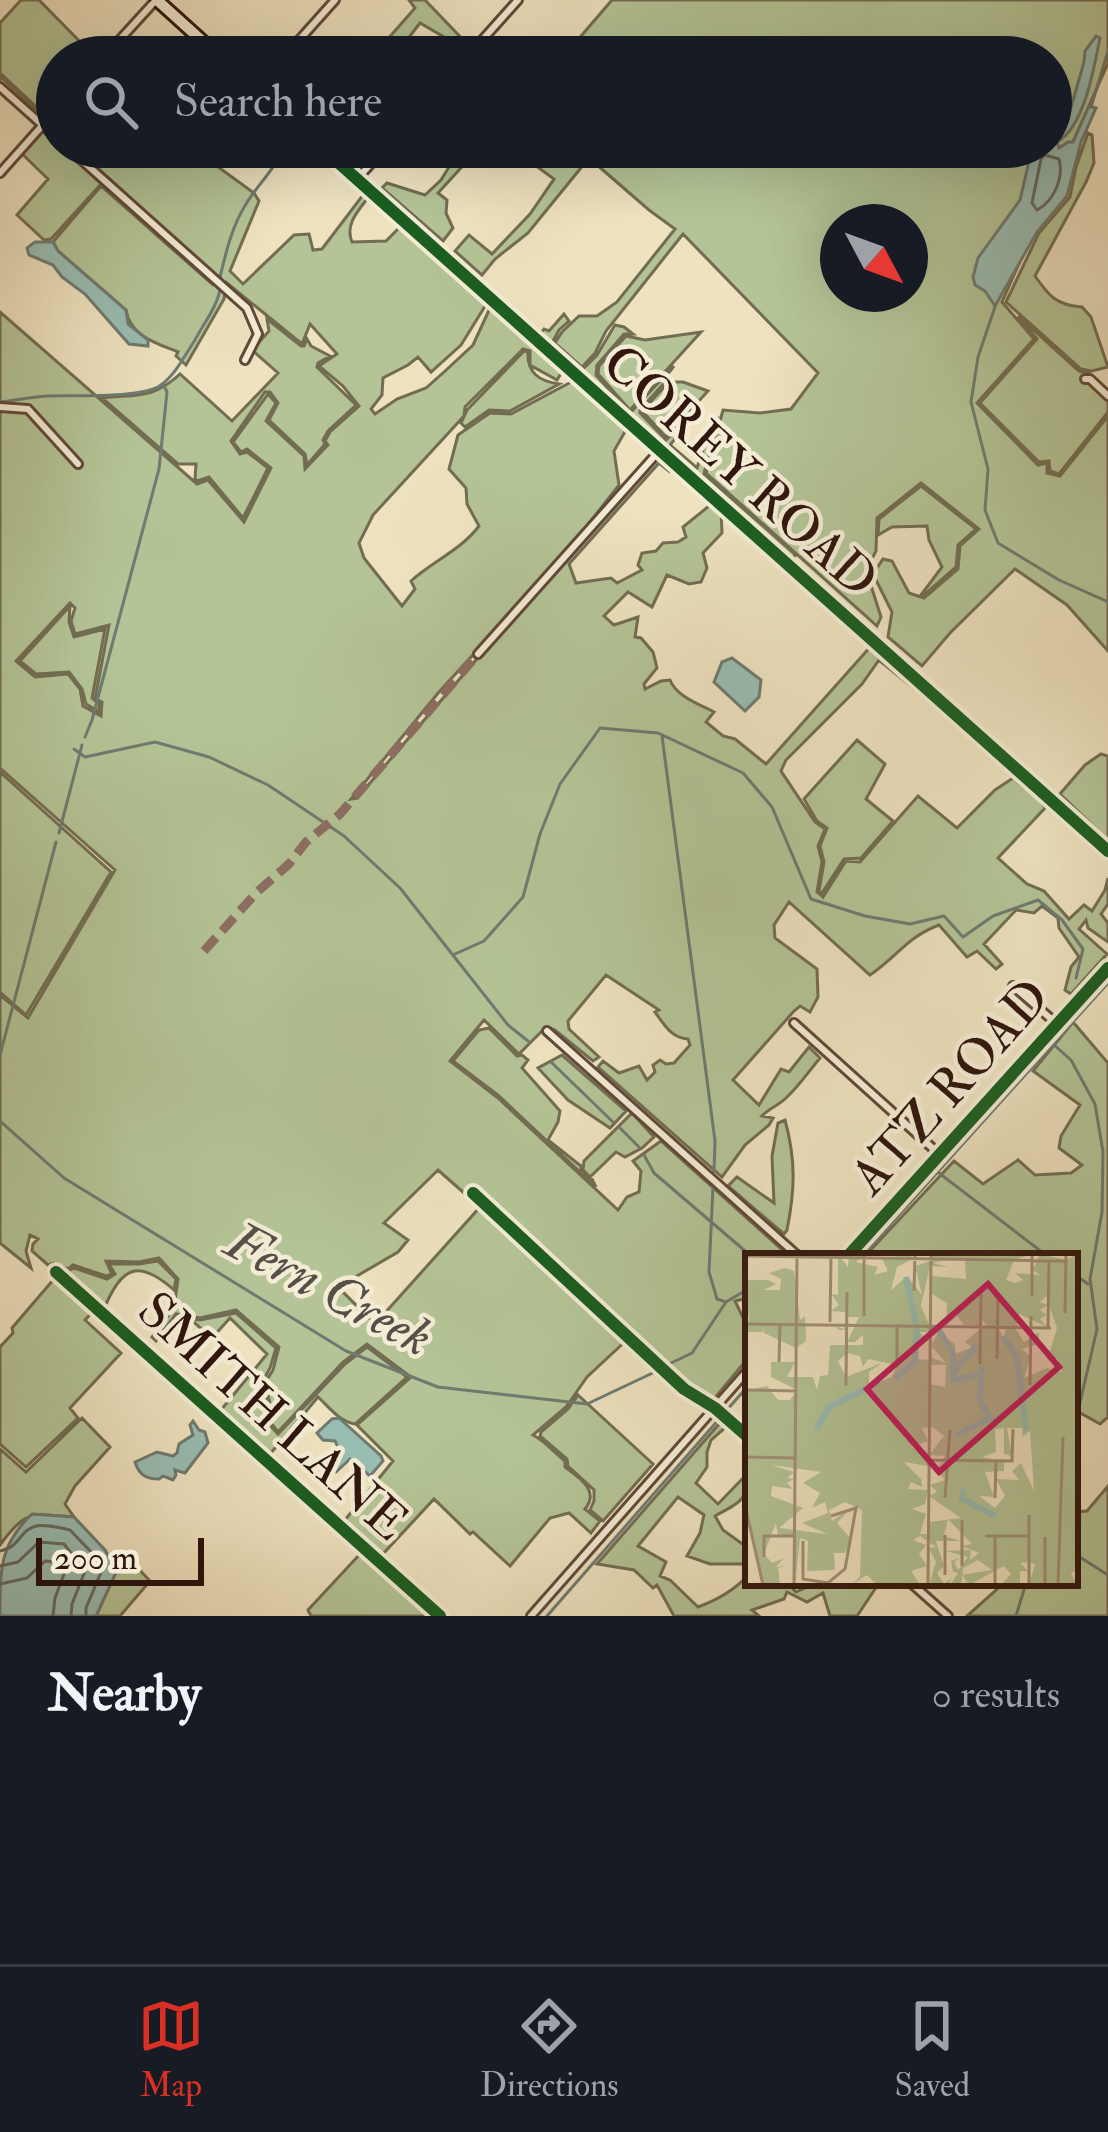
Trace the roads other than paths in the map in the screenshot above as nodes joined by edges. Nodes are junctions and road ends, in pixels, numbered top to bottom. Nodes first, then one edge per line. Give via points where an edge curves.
1 (156, 0) edge
2 (335, 0) edge
3 (518, 0) edge
4 (123, 36) edge
5 (196, 36) edge
6 (303, 36) edge
7 (486, 36) edge
8 (0, 87) edge
9 (36, 119) edge
10 (36, 133) edge
11 (90, 168) edge
12 (345, 168) edge
13 (367, 168) edge
14 (0, 172) edge
15 (357, 179) junction
16 (245, 361) dead end
17 (1084, 379) dead end
18 (1108, 395) edge
19 (0, 407) edge
20 (660, 450) junction
21 (78, 464) dead end
22 (478, 654) dead end
23 (1108, 851) edge
24 (1108, 968) edge
25 (1013, 986) dead end
26 (794, 1023) dead end
27 (1058, 1024) junction
28 (547, 1031) dead end
29 (939, 1154) junction
30 (473, 1193) dead end
31 (795, 1253) edge
32 (851, 1253) edge
33 (56, 1272) dead end
34 (745, 1373) edge
35 (715, 1408) junction
36 (745, 1434) edge
37 (914, 1586) edge
38 (440, 1616) edge
39 (531, 1616) edge
40 (948, 1616) edge

1 - 4 street
1 - 5 street
2 - 6 street
3 - 7 street
8 - 9 street
10 - 14 street
11 - 16 street via 247,308 258,334
12 - 15 street, COREY ROAD
13 - 15 street
15 - 20 street, COREY ROAD
17 - 18 street
19 - 21 street via 28,409
20 - 22 street
20 - 23 street, COREY ROAD
24 - 27 street, ATZ ROAD
25 - 27 street
26 - 29 street
27 - 29 street, ATZ ROAD
28 - 31 street
29 - 32 street, ATZ ROAD
30 - 35 street
33 - 38 street, SMITH LANE
34 - 35 street
35 - 36 street
35 - 39 street
37 - 40 street

